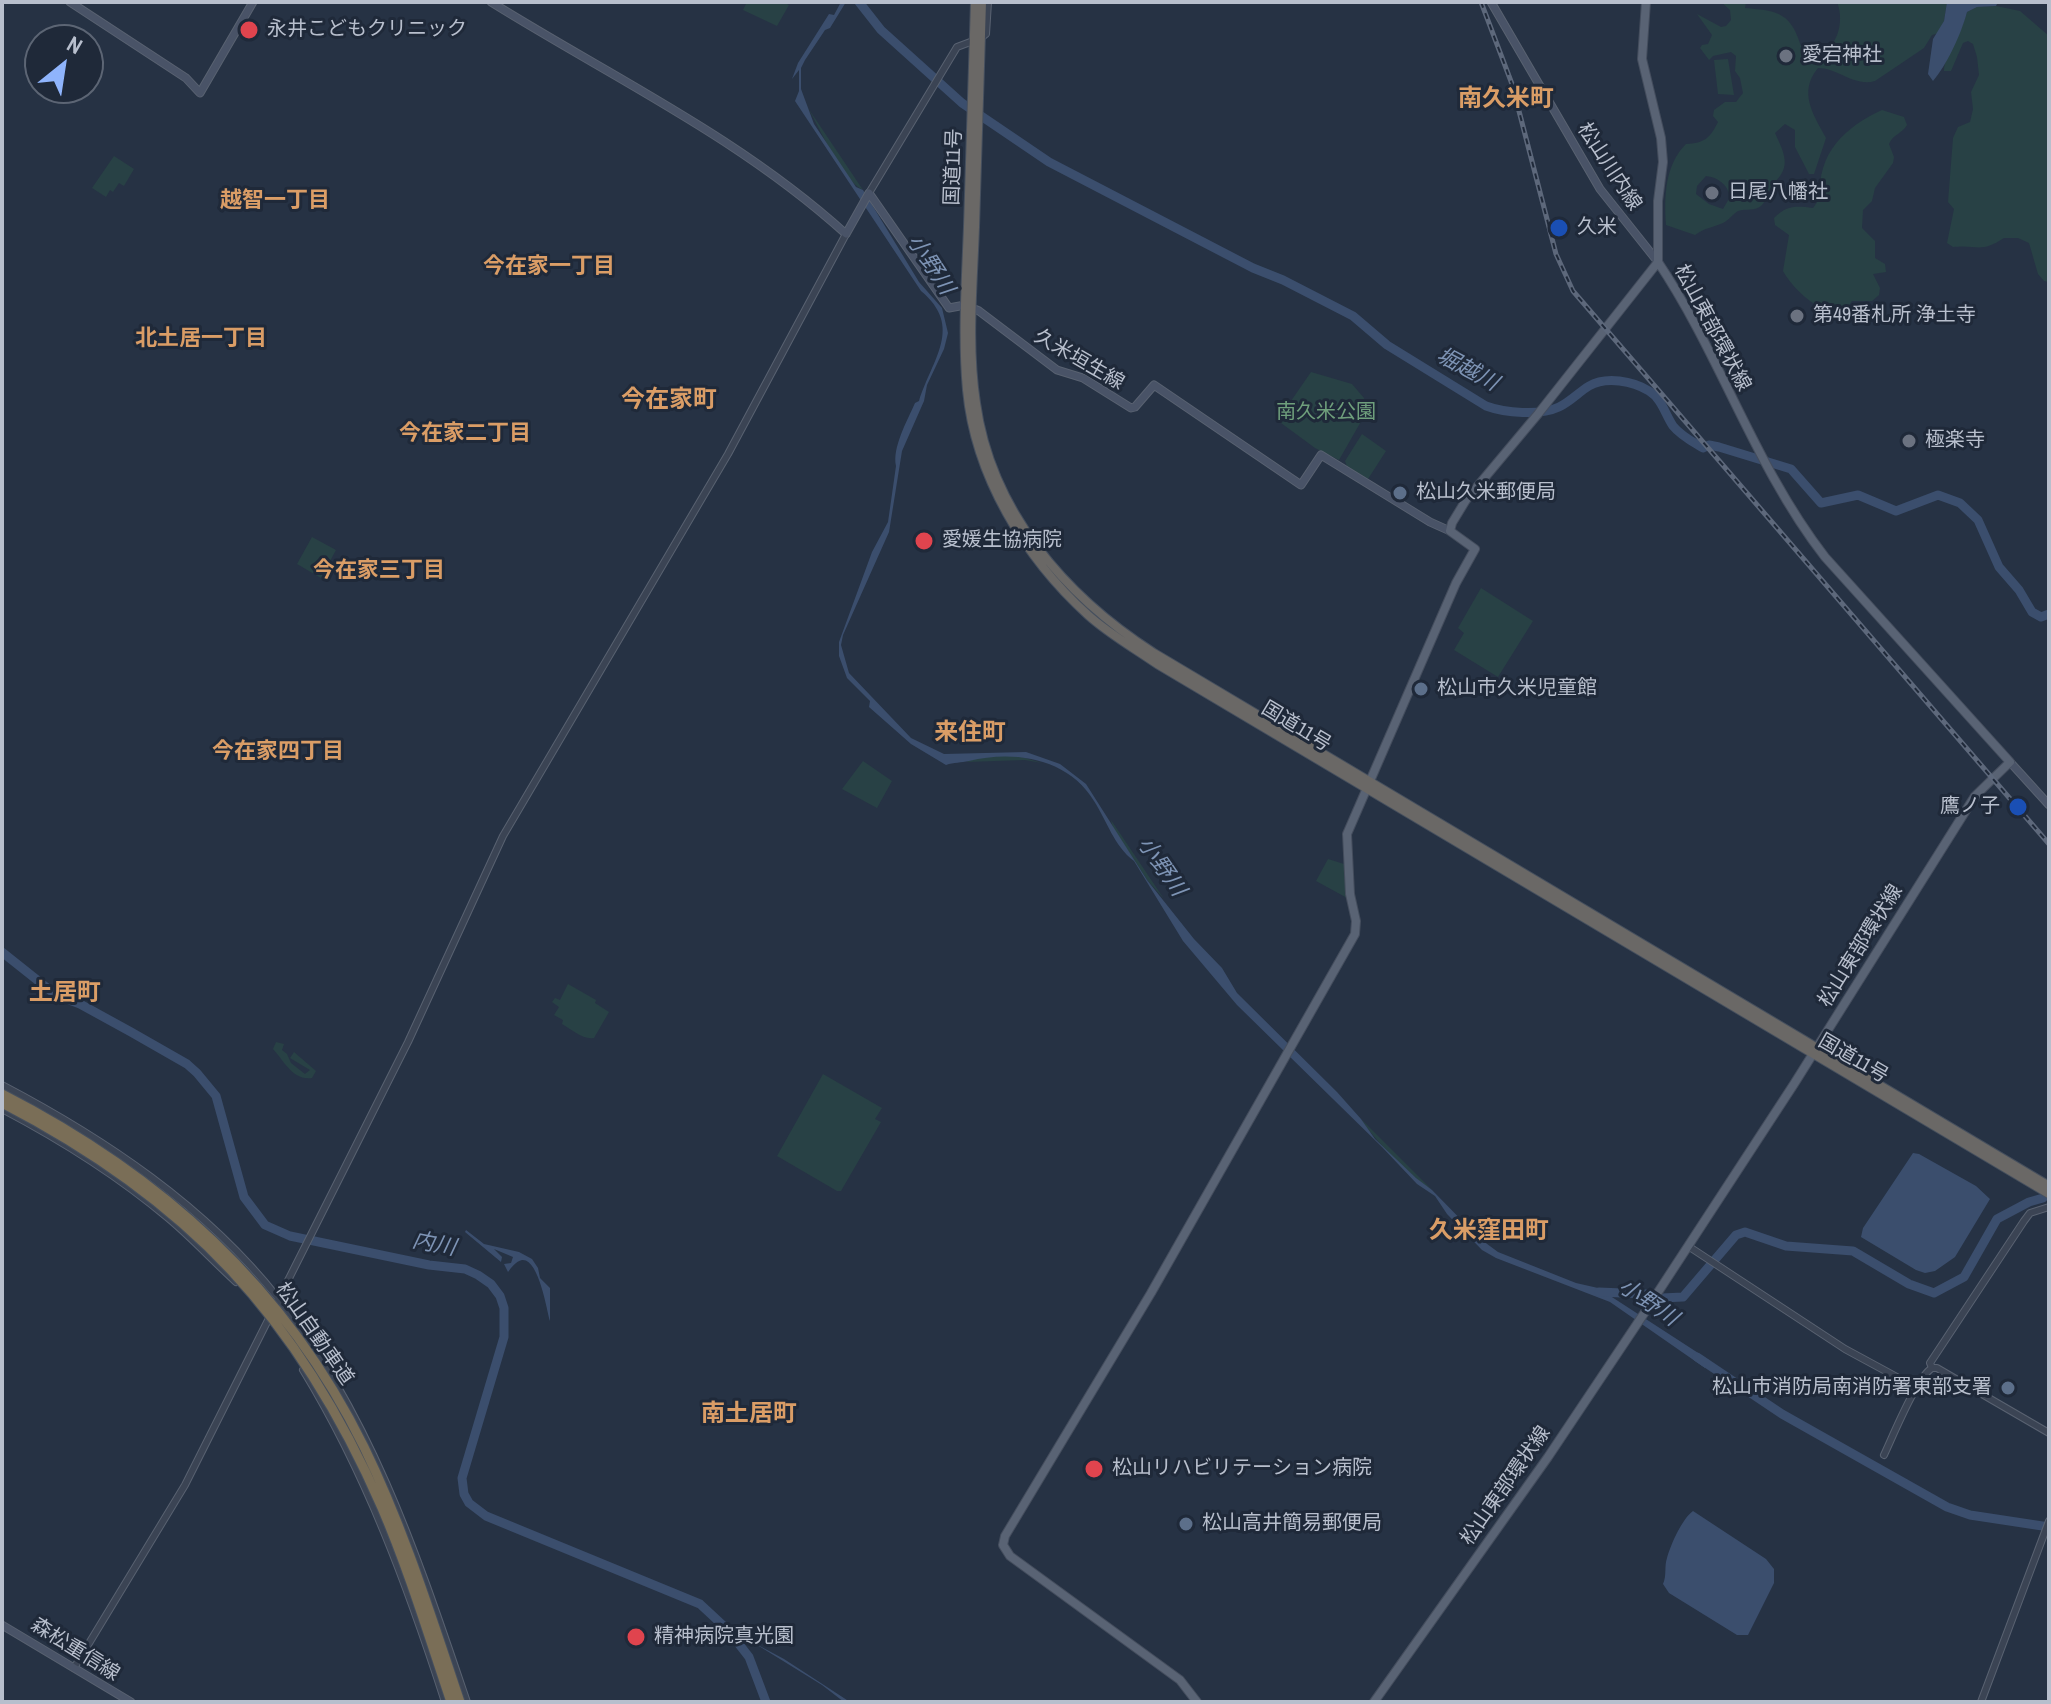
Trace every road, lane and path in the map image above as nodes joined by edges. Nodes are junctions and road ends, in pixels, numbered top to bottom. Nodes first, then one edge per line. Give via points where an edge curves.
1 (70, 2) edge
2 (253, 2) edge
3 (491, 2) edge
4 (975, 2) edge
5 (985, 2) edge
6 (1491, 2) edge
7 (1646, 2) edge
8 (977, 40) junction
9 (869, 194) junction
10 (846, 234) junction
11 (1658, 262) junction
12 (968, 306) junction
13 (1450, 531) junction
14 (2010, 762) junction
15 (1369, 785) junction
16 (2049, 805) edge
17 (1815, 1050) junction
18 (2, 1085) edge
19 (2, 1094) edge
20 (2, 1106) edge
21 (2049, 1186) edge
22 (2049, 1194) edge
23 (2049, 1207) edge
24 (1688, 1246) junction
25 (279, 1299) junction
26 (268, 1319) junction
27 (1932, 1368) junction
28 (1917, 1388) junction
29 (2049, 1433) edge
30 (1884, 1455) dead end
31 (2049, 1521) edge
32 (2, 1625) edge
33 (74, 1668) junction
34 (131, 1702) edge
35 (445, 1702) edge
36 (451, 1702) edge
37 (460, 1702) edge
38 (467, 1702) edge
39 (1197, 1702) edge
40 (1374, 1702) edge
41 (1981, 1702) edge

1 - 2 main road via 192,82 200,93
3 - 10 main road via 727,141
4 - 8 highway, 国道11号
5 - 8 highway, 国道11号
6 - 11 main road, 松山川内線 via 1603,194
7 - 11 main road, 松山東部環状線 via 1642,59 1663,162
8 - 9 street via 957,47
8 - 12 highway, 国道11号
9 - 10 main road
9 - 12 main road, 久米垣生線 via 949,308
10 - 25 street via 728,454 503,836 408,1042
11 - 13 main road, 松山東部環状線 via 1466,500
11 - 14 main road, 松山東部環状線 via 1789,508 1825,557
12 - 13 main road, 久米垣生線 via 1057,370 1083,378 1127,407 1135,407 1154,385 1301,485 1321,455
12 - 15 highway, 国道11号 via 967,389 979,452 1014,526 1051,577 1121,640
13 - 15 main road via 1475,549
14 - 16 main road
14 - 17 main road, 松山東部環状線 via 1963,814
15 - 17 highway, 国道11号
15 - 39 main road via 1347,834 1355,934 1003,1545 1010,1556 1180,1680
17 - 21 highway, 国道11号
17 - 22 highway, 国道11号
17 - 24 main road, 松山東部環状線
18 - 25 street via 116,1152 170,1191
19 - 37 highway, 松山自動車道, bridge via 90,1143 179,1208 233,1258 291,1327 344,1409 380,1482
20 - 26 street via 146,1200 233,1278
20 - 36 highway, 松山自動車道, bridge via 86,1151 174,1215 228,1265 285,1333 336,1413 382,1510
23 - 27 street via 2030,1213 2024,1221 1930,1363
24 - 28 street via 1845,1349
24 - 40 main road, 松山東部環状線 via 1548,1457
25 - 26 street
25 - 38 street via 357,1420 385,1479
26 - 33 street via 185,1485
26 - 35 street via 320,1397 358,1471
27 - 28 street
27 - 29 street
28 - 30 street
31 - 41 street
32 - 33 main road, 森松重信線
33 - 34 main road, 森松重信線

